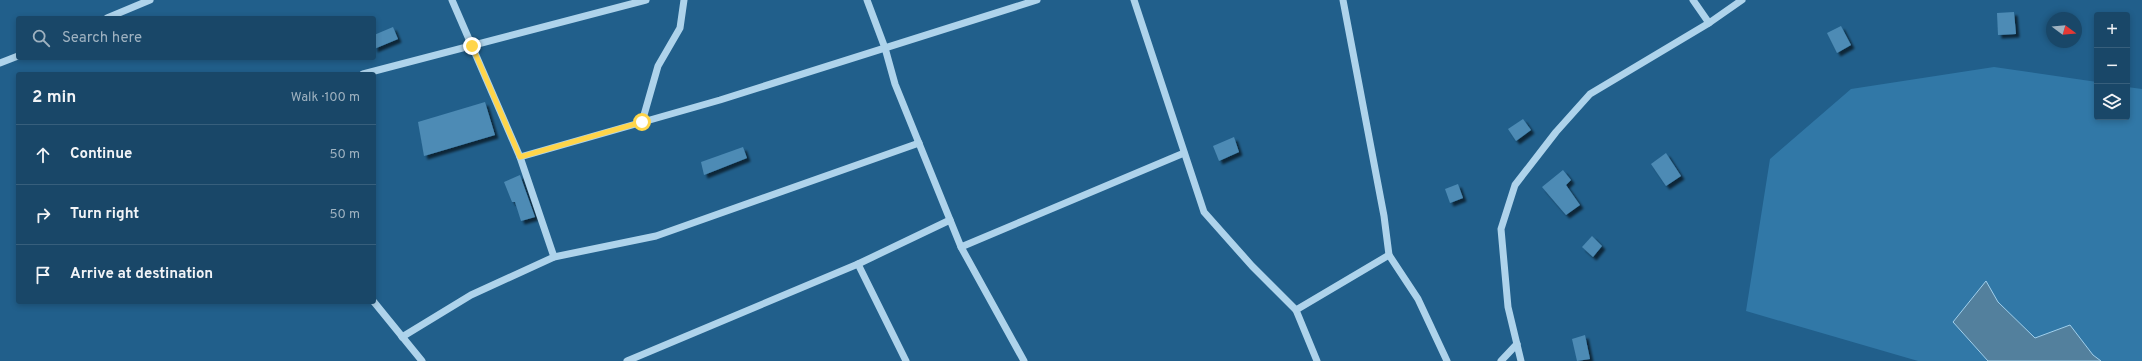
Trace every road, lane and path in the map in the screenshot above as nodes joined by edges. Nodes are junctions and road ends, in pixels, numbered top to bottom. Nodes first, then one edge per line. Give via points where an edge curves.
1 (150, 0) edge
2 (452, 0) edge
3 (646, 0) edge
4 (684, 0) edge
5 (866, 0) edge
6 (1037, 0) edge
7 (1134, 0) edge
8 (1344, 0) edge
9 (1693, 0) edge
10 (1742, 0) edge
11 (112, 16) edge
12 (1708, 23) junction
13 (472, 46) junction
14 (885, 48) junction
15 (16, 57) edge
16 (0, 64) edge
17 (371, 72) edge
18 (642, 122) junction
19 (919, 143) junction
20 (1184, 153) junction
21 (520, 157) junction
22 (950, 220) junction
23 (961, 247) junction
24 (1389, 255) junction
25 (554, 257) junction
26 (858, 264) junction
27 (376, 304) edge
28 (1296, 310) junction
29 (402, 337) junction
30 (1517, 344) junction
31 (422, 361) edge
32 (627, 361) edge
33 (906, 361) edge
34 (1024, 361) edge
35 (1317, 361) edge
36 (1447, 361) edge
37 (1501, 361) edge
38 (1521, 361) edge

1 - 11 street
2 - 13 street
3 - 13 street
4 - 18 street via 680,28 658,66
5 - 14 street
6 - 14 street
7 - 20 street
8 - 24 street
9 - 12 street
10 - 12 street
12 - 30 street via 1590,94 1514,185 1501,229 1508,307
13 - 17 street
13 - 21 street
14 - 18 street
14 - 19 street via 895,84
15 - 16 street
18 - 21 street
19 - 22 street
19 - 25 street via 656,236
20 - 23 street
20 - 28 street via 1204,212
21 - 25 street
22 - 23 street
22 - 26 street
23 - 34 street
24 - 28 street
24 - 36 street via 1418,299
25 - 29 street via 471,295
26 - 32 street
26 - 33 street
27 - 29 street
28 - 35 street
29 - 31 street
30 - 37 street
30 - 38 street

